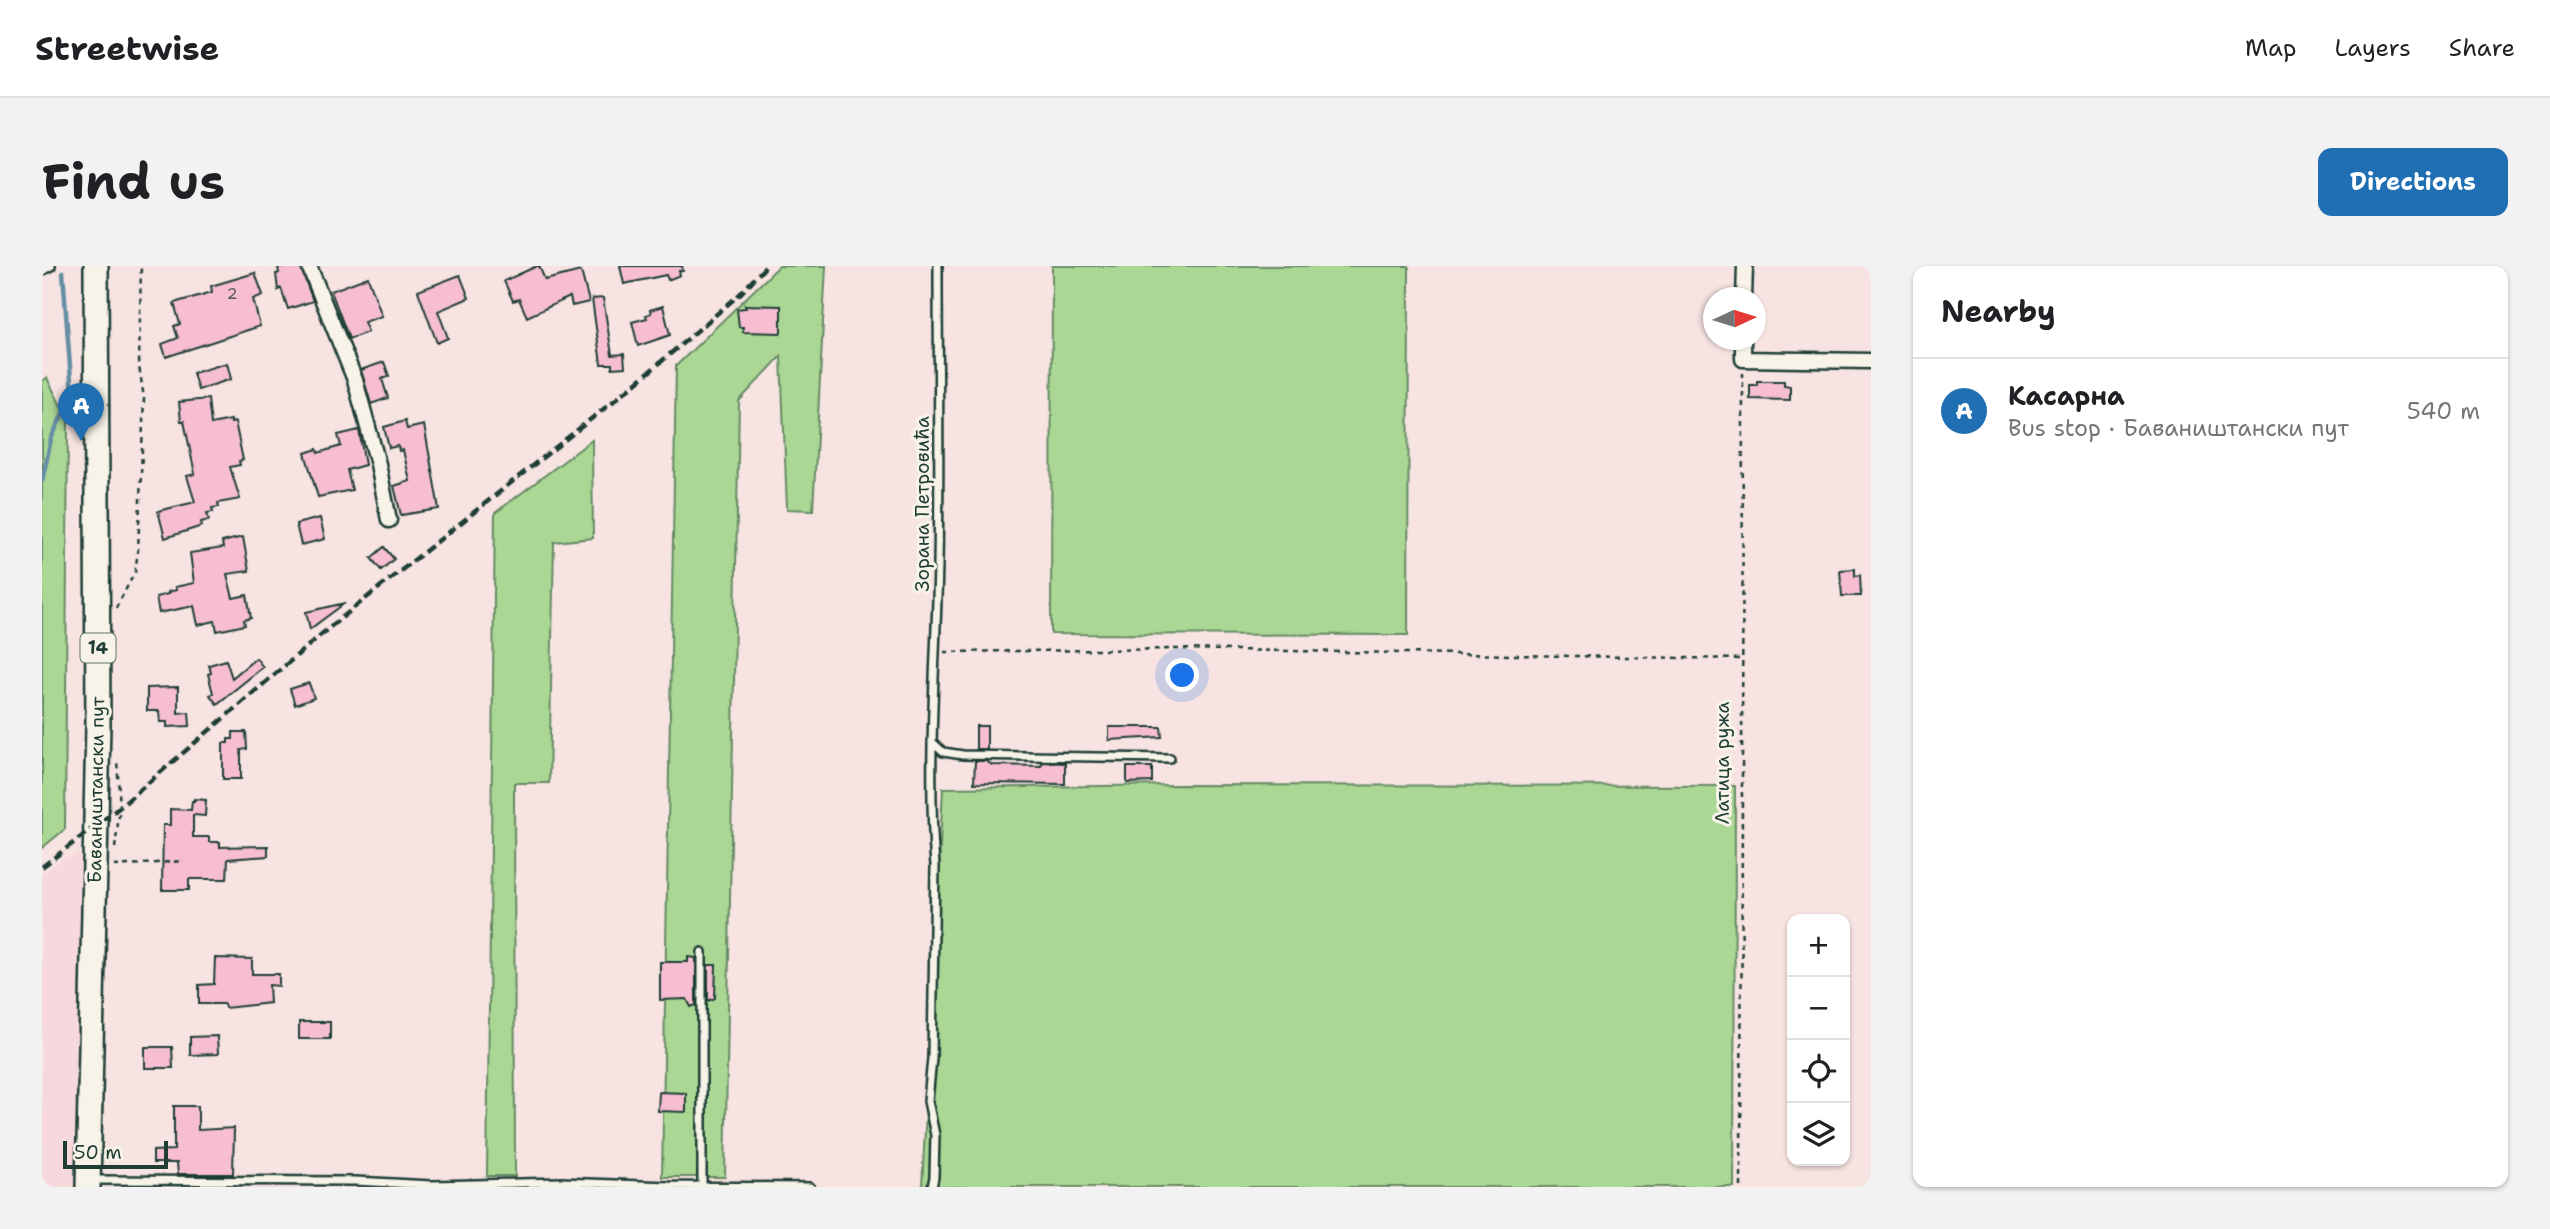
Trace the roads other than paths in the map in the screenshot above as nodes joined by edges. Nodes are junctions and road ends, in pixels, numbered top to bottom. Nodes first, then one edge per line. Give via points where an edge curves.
1 (51, 266) edge
2 (96, 266) edge
3 (309, 266) edge
4 (938, 266) edge
5 (1745, 266) edge
6 (42, 271) edge
7 (1744, 287) edge
8 (1743, 350) edge
9 (1871, 361) edge
10 (389, 520) dead end
11 (932, 743) junction
12 (1170, 758) dead end
13 (702, 952) dead end
14 (88, 1184) edge
15 (702, 1186) edge
16 (810, 1187) edge
17 (932, 1187) edge

1 - 6 lane
2 - 14 main road, Баваништански пут / 14 via 98,726
3 - 10 street via 355,380
4 - 11 lane, Зорана Петровића via 939,499
5 - 7 street
8 - 9 street via 1743,359
11 - 12 lane via 943,752 963,755
11 - 17 lane, Зорана Петровића via 935,866 928,1101 935,1135
13 - 15 lane
14 - 15 lane via 355,1181
15 - 16 lane

